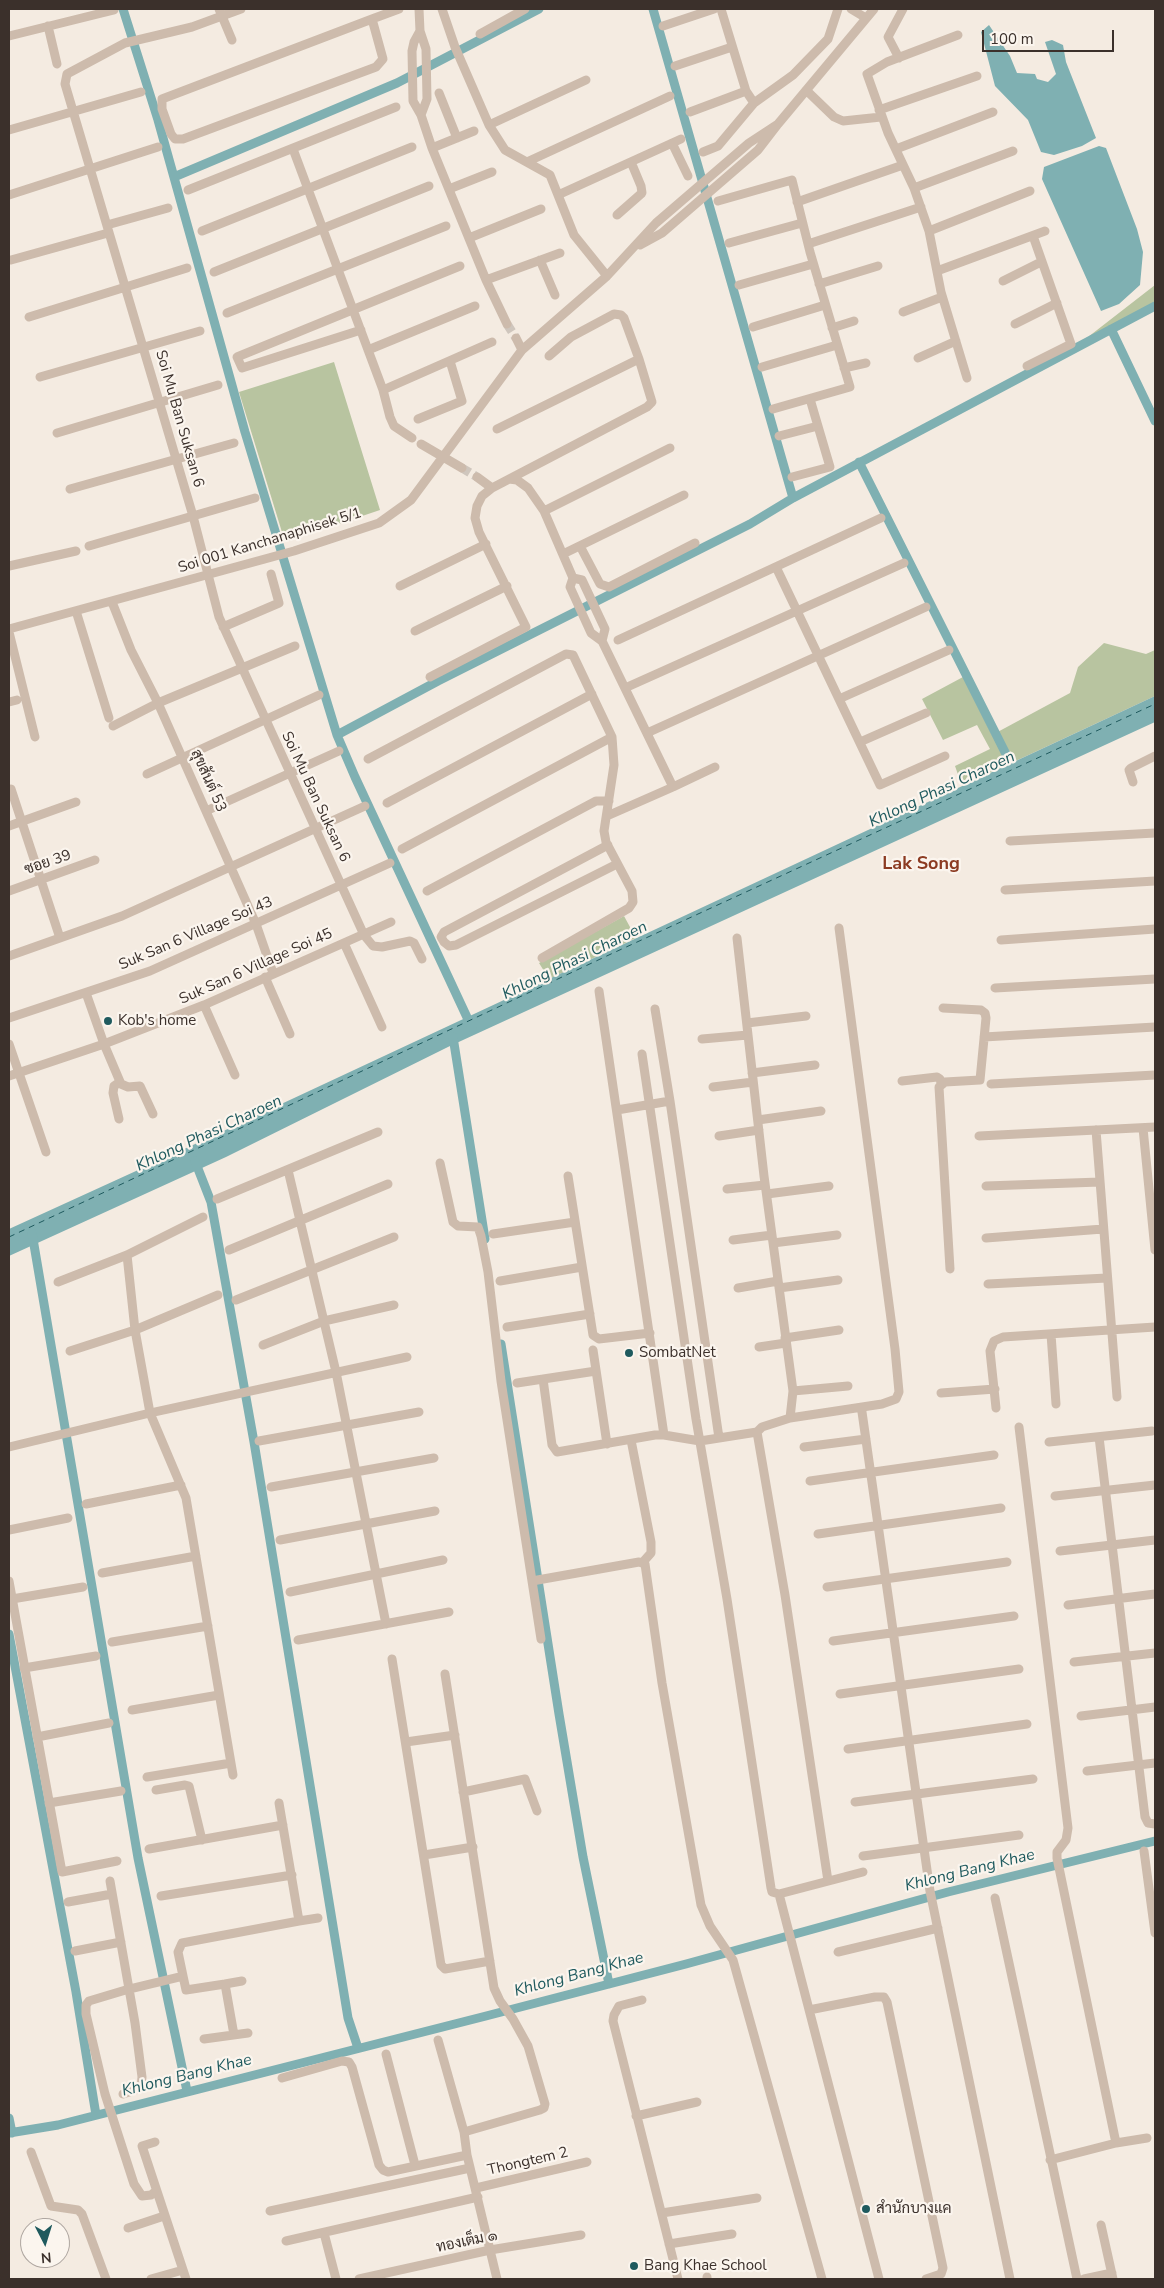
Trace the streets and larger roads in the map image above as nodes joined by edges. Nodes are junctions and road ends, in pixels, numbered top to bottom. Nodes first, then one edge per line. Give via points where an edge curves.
1 (240, 9) edge
2 (399, 9) edge
3 (419, 9) edge
4 (442, 9) edge
5 (525, 9) edge
6 (714, 9) edge
7 (721, 9) edge
8 (838, 9) edge
9 (851, 9) edge
10 (874, 9) edge
11 (903, 9) edge
12 (114, 10) dead end
13 (220, 12) edge
14 (866, 18) junction
15 (372, 19) junction
16 (48, 26) junction
17 (663, 26) dead end
18 (420, 31) junction
19 (480, 34) dead end
20 (958, 35) dead end
21 (9, 36) edge
22 (232, 40) dead end
23 (732, 47) junction
24 (899, 58) junction
25 (57, 64) dead end
26 (674, 66) dead end
27 (977, 76) dead end
28 (586, 80) dead end
29 (806, 90) junction
30 (746, 91) junction
31 (141, 92) dead end
32 (439, 93) dead end
33 (670, 96) dead end
34 (754, 103) junction
35 (396, 107) dead end
36 (73, 112) junction
37 (690, 112) dead end
38 (993, 112) dead end
39 (880, 114) junction
40 (421, 115) junction
41 (488, 124) junction
42 (778, 124) junction
43 (9, 130) edge
44 (474, 131) dead end
45 (457, 138) junction
46 (158, 147) dead end
47 (412, 147) dead end
48 (432, 148) junction
49 (293, 149) junction
50 (896, 150) junction
51 (1013, 151) dead end
52 (703, 152) dead end
53 (528, 161) junction
54 (631, 162) junction
55 (903, 165) junction
56 (90, 170) junction
57 (492, 172) dead end
58 (688, 176) dead end
59 (429, 186) dead end
60 (308, 188) junction
61 (914, 188) junction
62 (449, 189) junction
63 (188, 190) dead end
64 (1030, 191) dead end
65 (9, 195) edge
66 (558, 195) junction
67 (718, 201) dead end
68 (797, 202) junction
69 (921, 207) junction
70 (168, 208) dead end
71 (541, 209) dead end
72 (617, 215) dead end
73 (802, 223) junction
74 (446, 226) dead end
75 (322, 228) junction
76 (108, 229) junction
77 (202, 230) dead end
78 (929, 231) junction
79 (1045, 231) dead end
80 (1032, 236) junction
81 (469, 238) junction
82 (729, 243) dead end
83 (808, 244) junction
84 (633, 249) junction
85 (560, 253) dead end
86 (11, 260) dead end
87 (540, 260) junction
88 (1041, 262) junction
89 (813, 264) junction
90 (460, 266) dead end
91 (878, 266) dead end
92 (187, 268) dead end
93 (338, 269) junction
94 (937, 271) junction
95 (214, 272) dead end
96 (607, 276) junction
97 (486, 280) junction
98 (1003, 281) dead end
99 (819, 284) junction
100 (739, 286) dead end
101 (126, 287) junction
102 (555, 295) dead end
103 (942, 297) junction
104 (1057, 303) junction
105 (825, 305) junction
106 (475, 306) dead end
107 (353, 309) junction
108 (903, 312) dead end
109 (227, 313) dead end
110 (29, 317) dead end
111 (854, 321) dead end
112 (507, 324) tunnel mouth
113 (1014, 324) dead end
114 (753, 327) dead end
115 (832, 328) junction
116 (360, 330) junction
117 (200, 331) dead end
118 (516, 338) tunnel mouth
119 (956, 341) junction
120 (492, 342) dead end
121 (837, 345) junction
122 (143, 346) junction
123 (368, 350) junction
124 (522, 350) junction
125 (549, 356) dead end
126 (639, 358) junction
127 (918, 358) dead end
128 (450, 361) junction
129 (866, 363) dead end
130 (1027, 366) dead end
131 (762, 367) dead end
132 (844, 368) junction
133 (40, 377) dead end
134 (967, 378) dead end
135 (218, 385) dead end
136 (383, 390) junction
137 (810, 399) junction
138 (160, 403) junction
139 (772, 409) dead end
140 (418, 420) dead end
141 (818, 426) junction
142 (497, 429) dead end
143 (57, 433) dead end
144 (779, 436) dead end
145 (412, 438) dead end
146 (234, 443) dead end
147 (421, 444) dead end
148 (670, 448) dead end
149 (176, 458) junction
150 (444, 458) junction
151 (462, 468) tunnel mouth
152 (477, 477) tunnel mouth
153 (792, 477) dead end
154 (509, 479) junction
155 (492, 488) junction
156 (70, 489) dead end
157 (684, 495) dead end
158 (254, 498) dead end
159 (544, 511) junction
160 (193, 516) junction
161 (880, 518) dead end
162 (695, 543) dead end
163 (486, 544) junction
164 (89, 546) dead end
165 (580, 546) junction
166 (76, 551) dead end
167 (563, 554) junction
168 (904, 563) dead end
169 (9, 566) edge
170 (776, 567) junction
171 (271, 574) dead end
172 (208, 575) junction
173 (575, 582) junction
174 (400, 586) dead end
175 (507, 586) junction
176 (112, 602) junction
177 (926, 607) dead end
178 (76, 611) junction
179 (797, 611) junction
180 (223, 627) junction
181 (9, 631) edge
182 (415, 631) dead end
183 (618, 640) dead end
184 (602, 641) junction
185 (295, 646) dead end
186 (949, 650) dead end
187 (818, 656) junction
188 (241, 668) junction
189 (430, 677) dead end
190 (625, 688) junction
191 (319, 694) dead end
192 (592, 694) junction
193 (839, 699) junction
194 (158, 703) junction
195 (926, 713) dead end
196 (265, 718) junction
197 (647, 734) junction
198 (35, 737) dead end
199 (612, 737) junction
200 (860, 742) junction
201 (339, 751) dead end
202 (945, 756) dead end
203 (1155, 756) edge
204 (182, 757) junction
205 (368, 759) dead end
206 (715, 767) dead end
207 (147, 774) dead end
208 (290, 774) junction
209 (1133, 782) dead end
210 (673, 787) junction
211 (11, 789) dead end
212 (609, 801) junction
213 (76, 802) dead end
214 (387, 803) dead end
215 (365, 806) dead end
216 (206, 811) junction
217 (607, 816) junction
218 (22, 821) junction
219 (9, 826) edge
220 (315, 829) junction
221 (1155, 833) edge
222 (1010, 841) dead end
223 (608, 845) junction
224 (402, 848) dead end
225 (95, 860) dead end
226 (390, 863) dead end
227 (617, 864) junction
228 (231, 868) junction
229 (40, 880) junction
230 (1155, 881) edge
231 (340, 885) junction
232 (9, 890) edge
233 (1005, 890) dead end
234 (427, 891) dead end
235 (391, 922) dead end
236 (256, 924) junction
237 (838, 928) dead end
238 (1155, 930) edge
239 (364, 934) junction
240 (60, 938) junction
241 (737, 938) dead end
242 (1001, 940) dead end
243 (344, 943) junction
244 (9, 956) edge
245 (542, 958) dead end
246 (422, 959) dead end
247 (269, 975) junction
248 (1155, 979) edge
249 (995, 988) dead end
250 (598, 991) dead end
251 (86, 993) junction
252 (204, 1005) junction
253 (943, 1008) dead end
254 (654, 1009) dead end
255 (806, 1016) dead end
256 (9, 1018) edge
257 (747, 1023) junction
258 (382, 1027) dead end
259 (1155, 1027) edge
260 (290, 1034) dead end
261 (748, 1035) junction
262 (984, 1037) junction
263 (702, 1039) dead end
264 (9, 1044) edge
265 (104, 1044) junction
266 (642, 1054) dead end
267 (816, 1065) dead end
268 (13, 1074) edge
269 (235, 1075) dead end
270 (1155, 1075) edge
271 (753, 1077) junction
272 (902, 1081) dead end
273 (120, 1082) junction
274 (941, 1083) junction
275 (991, 1084) dead end
276 (713, 1087) dead end
277 (670, 1101) junction
278 (650, 1104) junction
279 (617, 1110) junction
280 (821, 1111) dead end
281 (153, 1114) dead end
282 (119, 1119) dead end
283 (758, 1120) junction
284 (1155, 1127) edge
285 (1144, 1128) junction
286 (759, 1130) junction
287 (1096, 1130) junction
288 (378, 1132) dead end
289 (719, 1136) dead end
290 (979, 1136) dead end
291 (46, 1152) dead end
292 (440, 1163) dead end
293 (288, 1170) junction
294 (568, 1176) dead end
295 (1100, 1182) junction
296 (388, 1184) dead end
297 (829, 1186) dead end
298 (986, 1186) dead end
299 (727, 1189) dead end
300 (766, 1189) junction
301 (216, 1198) dead end
302 (203, 1217) dead end
303 (300, 1221) junction
304 (575, 1222) junction
305 (1103, 1229) junction
306 (493, 1234) dead end
307 (837, 1235) dead end
308 (394, 1237) dead end
309 (986, 1238) dead end
310 (772, 1239) junction
311 (733, 1240) dead end
312 (229, 1250) dead end
313 (1155, 1250) edge
314 (126, 1255) junction
315 (582, 1267) junction
316 (950, 1269) dead end
317 (312, 1270) junction
318 (1107, 1278) junction
319 (838, 1280) dead end
320 (500, 1281) dead end
321 (58, 1282) dead end
322 (778, 1284) junction
323 (988, 1284) dead end
324 (738, 1288) dead end
325 (218, 1295) dead end
326 (236, 1300) dead end
327 (394, 1305) dead end
328 (590, 1314) junction
329 (324, 1321) junction
330 (507, 1327) dead end
331 (1155, 1327) edge
332 (135, 1330) junction
333 (839, 1330) dead end
334 (1112, 1331) junction
335 (650, 1333) junction
336 (1051, 1334) junction
337 (786, 1341) junction
338 (263, 1345) dead end
339 (760, 1347) dead end
340 (593, 1350) dead end
341 (70, 1352) dead end
342 (407, 1357) dead end
343 (596, 1371) junction
344 (336, 1372) junction
345 (543, 1380) junction
346 (517, 1383) dead end
347 (848, 1386) dead end
348 (995, 1389) junction
349 (793, 1391) junction
350 (941, 1393) dead end
351 (1117, 1397) dead end
352 (1056, 1404) dead end
353 (996, 1408) dead end
354 (419, 1412) dead end
355 (862, 1412) dead end
356 (150, 1413) junction
357 (790, 1418) junction
358 (348, 1425) junction
359 (1019, 1427) dead end
360 (1152, 1431) dead end
361 (757, 1432) junction
362 (664, 1435) junction
363 (1100, 1437) junction
364 (719, 1438) junction
365 (866, 1439) junction
366 (630, 1440) junction
367 (259, 1441) dead end
368 (700, 1441) junction
369 (1049, 1442) dead end
370 (607, 1444) junction
371 (9, 1447) edge
372 (804, 1447) dead end
373 (994, 1455) dead end
374 (434, 1458) dead end
375 (357, 1471) junction
376 (870, 1471) junction
377 (810, 1481) dead end
378 (180, 1485) junction
379 (1155, 1485) edge
380 (271, 1487) dead end
381 (1106, 1491) junction
382 (1055, 1496) dead end
383 (86, 1504) dead end
384 (1002, 1508) dead end
385 (436, 1512) dead end
386 (68, 1518) dead end
387 (367, 1524) junction
388 (878, 1525) junction
389 (9, 1530) edge
390 (818, 1534) dead end
391 (280, 1540) dead end
392 (1155, 1540) edge
393 (1112, 1545) junction
394 (1060, 1551) dead end
395 (196, 1556) junction
396 (443, 1560) dead end
397 (643, 1562) junction
398 (1007, 1562) dead end
399 (102, 1573) dead end
400 (377, 1574) junction
401 (885, 1579) junction
402 (9, 1581) edge
403 (532, 1581) junction
404 (83, 1587) dead end
405 (826, 1587) dead end
406 (290, 1592) dead end
407 (1155, 1594) edge
408 (1119, 1598) junction
409 (12, 1599) junction
410 (1068, 1605) dead end
411 (449, 1612) dead end
412 (1014, 1616) dead end
413 (386, 1624) junction
414 (208, 1626) junction
415 (893, 1632) junction
416 (541, 1639) dead end
417 (298, 1640) dead end
418 (833, 1641) dead end
419 (112, 1642) dead end
420 (1155, 1652) edge
421 (96, 1656) dead end
422 (1126, 1656) junction
423 (392, 1659) dead end
424 (1074, 1662) dead end
425 (24, 1668) junction
426 (1020, 1669) dead end
427 (445, 1674) dead end
428 (900, 1686) junction
429 (219, 1694) junction
430 (840, 1694) dead end
431 (1155, 1708) edge
432 (132, 1710) dead end
433 (1133, 1710) junction
434 (1081, 1716) dead end
435 (109, 1723) dead end
436 (1027, 1724) dead end
437 (455, 1735) junction
438 (37, 1737) junction
439 (908, 1741) junction
440 (406, 1742) junction
441 (848, 1749) dead end
442 (231, 1763) junction
443 (1155, 1763) edge
444 (1139, 1764) junction
445 (1087, 1771) dead end
446 (233, 1775) dead end
447 (147, 1777) dead end
448 (1033, 1780) dead end
449 (156, 1790) dead end
450 (120, 1791) dead end
451 (463, 1792) junction
452 (916, 1794) junction
453 (855, 1802) dead end
454 (49, 1803) junction
455 (279, 1803) dead end
456 (537, 1811) dead end
457 (1155, 1824) edge
458 (283, 1825) junction
459 (1019, 1836) dead end
460 (202, 1840) junction
461 (473, 1847) junction
462 (924, 1848) junction
463 (149, 1849) dead end
464 (1144, 1851) dead end
465 (424, 1855) junction
466 (863, 1856) dead end
467 (116, 1861) dead end
468 (863, 1872) dead end
469 (292, 1874) junction
470 (110, 1881) dead end
471 (828, 1881) junction
472 (112, 1894) junction
473 (779, 1894) junction
474 (161, 1896) dead end
475 (995, 1898) dead end
476 (68, 1902) dead end
477 (318, 1918) dead end
478 (299, 1921) junction
479 (938, 1928) junction
480 (1155, 1933) edge
481 (121, 1942) junction
482 (75, 1951) dead end
483 (838, 1952) dead end
484 (490, 1961) junction
485 (179, 1977) junction
486 (242, 1981) dead end
487 (226, 1984) junction
488 (130, 1989) junction
489 (642, 2000) dead end
490 (809, 2010) junction
491 (248, 2033) dead end
492 (234, 2035) junction
493 (204, 2039) dead end
494 (438, 2040) dead end
495 (386, 2054) dead end
496 (282, 2078) dead end
497 (123, 2094) dead end
498 (697, 2102) dead end
499 (636, 2116) junction
500 (464, 2132) junction
501 (1147, 2138) dead end
502 (155, 2142) dead end
503 (1116, 2143) junction
504 (31, 2152) dead end
505 (467, 2155) junction
506 (1050, 2160) junction
507 (587, 2162) dead end
508 (415, 2165) junction
509 (470, 2168) junction
510 (156, 2191) junction
511 (477, 2193) junction
512 (757, 2198) dead end
513 (270, 2211) dead end
514 (662, 2214) junction
515 (164, 2216) junction
516 (1101, 2224) dead end
517 (128, 2228) dead end
518 (324, 2233) junction
519 (732, 2234) dead end
520 (581, 2235) dead end
521 (286, 2241) dead end
522 (669, 2244) junction
523 (490, 2250) junction
524 (182, 2270) junction
525 (1113, 2276) edge
526 (106, 2279) edge
527 (151, 2279) edge
528 (186, 2279) edge
529 (336, 2279) edge
530 (359, 2279) edge
531 (497, 2279) edge
532 (678, 2279) edge
533 (822, 2279) edge
534 (879, 2279) edge
535 (926, 2279) edge
536 (1010, 2279) edge
537 (1077, 2279) edge
538 (1084, 2279) edge

1 - 13 street, Soi Mu Ban Suksan 6
2 - 15 street
3 - 18 street
4 - 41 street
5 - 19 street
6 - 17 street
7 - 23 street
8 - 34 street via 828,39 793,75
9 - 14 street
10 - 14 street, Soi 001 Kanchanaphisek 5/1
11 - 24 street via 888,37
12 - 16 street
13 - 22 street
13 - 36 street, Soi Mu Ban Suksan 6 via 192,27 125,43 68,74 65,84
14 - 29 street, Soi 001 Kanchanaphisek 5/1
15 - 15 street via 383,59 376,66 183,139 175,139 171,134 162,99
16 - 21 street
16 - 25 street
18 - 40 street via 426,49 427,99
18 - 40 street via 412,52 413,101
20 - 24 street
23 - 26 street
23 - 30 street
24 - 39 street via 867,74
27 - 39 street
28 - 41 street
29 - 39 street via 834,117 844,121
29 - 42 street, Soi 001 Kanchanaphisek 5/1
30 - 34 street
30 - 37 street
31 - 36 street
32 - 45 street
33 - 53 street
34 - 52 street via 718,146
35 - 49 street
36 - 43 street
36 - 56 street, Soi Mu Ban Suksan 6
38 - 50 street
39 - 50 street
40 - 48 street
41 - 53 street via 505,150
42 - 84 street, Soi 001 Kanchanaphisek 5/1 via 749,143 656,223
42 - 84 street, Soi 001 Kanchanaphisek 5/1 via 758,150 662,233
44 - 45 street
45 - 48 street
46 - 56 street
47 - 60 street
48 - 62 street
49 - 60 street
49 - 63 street
50 - 55 street
51 - 61 street
53 - 66 street via 550,175
54 - 58 street via 676,141
54 - 66 street
54 - 72 street via 642,192
55 - 61 street
55 - 68 street
56 - 65 street
56 - 76 street, Soi Mu Ban Suksan 6
57 - 62 street
59 - 75 street
60 - 75 street
60 - 77 street
61 - 69 street
62 - 81 street
64 - 78 street
66 - 96 street via 574,235
67 - 68 street via 792,180
68 - 73 street
69 - 78 street
69 - 83 street
70 - 76 street
71 - 81 street
73 - 82 street
73 - 83 street
74 - 93 street
75 - 93 street
75 - 95 street
76 - 86 street
76 - 101 street, Soi Mu Ban Suksan 6
78 - 94 street
79 - 80 street
80 - 88 street
80 - 94 street
81 - 97 street
83 - 89 street
84 - 96 street, Soi 001 Kanchanaphisek 5/1
85 - 87 street
87 - 97 street
87 - 102 street
88 - 98 street
88 - 104 street
89 - 99 street
89 - 100 street
90 - 107 street
91 - 99 street
92 - 101 street
93 - 107 street
93 - 109 street
94 - 103 street
96 - 124 street, Soi 001 Kanchanaphisek 5/1
97 - 112 street
99 - 105 street
101 - 110 street
101 - 122 street, Soi Mu Ban Suksan 6
103 - 108 street
103 - 119 street
104 - 113 street
104 - 130 street via 1071,344
105 - 114 street
105 - 115 street
106 - 123 street
107 - 116 street
107 - 116 street via 239,354 240,367
111 - 115 street
115 - 121 street
116 - 123 street
117 - 122 street
118 - 124 street
119 - 127 street
119 - 134 street
120 - 128 street
121 - 131 street
121 - 132 street
122 - 133 street
122 - 138 street, Soi Mu Ban Suksan 6
123 - 136 street
124 - 150 street, Soi 001 Kanchanaphisek 5/1
125 - 126 street via 571,338 614,314 624,318
126 - 142 street
126 - 154 street via 650,405
128 - 136 street
128 - 140 street via 462,401
129 - 132 street
132 - 137 street via 850,387
135 - 138 street
136 - 145 street via 394,426
137 - 139 street
137 - 141 street
138 - 143 street
138 - 149 street, Soi Mu Ban Suksan 6
141 - 144 street
141 - 153 street via 830,467
146 - 149 street
147 - 150 street
148 - 159 street
149 - 156 street
149 - 160 street, Soi Mu Ban Suksan 6
150 - 151 street
150 - 172 street, Soi 001 Kanchanaphisek 5/1 via 411,500 379,523
152 - 155 street
154 - 155 street
154 - 159 street via 517,480 528,488
155 - 163 street via 476,506 479,532
157 - 165 street
158 - 160 street
159 - 167 street
160 - 164 street
160 - 172 street, Soi Mu Ban Suksan 6
161 - 170 street
162 - 165 street via 609,587 600,584
163 - 174 street
163 - 175 street
165 - 167 street
166 - 169 street
167 - 173 street
168 - 179 street
170 - 179 street
170 - 183 street
171 - 180 street via 279,603
172 - 176 street, Soi 001 Kanchanaphisek 5/1
172 - 180 street, Soi Mu Ban Suksan 6
173 - 184 street via 591,633
173 - 184 street via 605,629
175 - 182 street
175 - 189 street via 526,624 525,629
176 - 178 street, Soi 001 Kanchanaphisek 5/1
176 - 194 street, สุขสันต์ 53 via 131,650
177 - 187 street
178 - 181 street, Soi 001 Kanchanaphisek 5/1
178 - 194 street via 111,722
179 - 187 street
179 - 190 street
180 - 188 street, Soi Mu Ban Suksan 6
181 - 198 street
184 - 190 street
185 - 188 street
186 - 193 street
187 - 193 street
187 - 197 street
188 - 194 street
188 - 196 street, Soi Mu Ban Suksan 6
190 - 197 street
191 - 196 street
192 - 199 street
192 - 205 street via 576,659 566,654
192 - 214 street
193 - 200 street
194 - 204 street, สุขสันต์ 53
195 - 200 street
196 - 204 street
196 - 208 street, Soi Mu Ban Suksan 6
197 - 210 street
199 - 212 street via 614,765
199 - 224 street
200 - 202 street via 880,785
201 - 208 street
203 - 209 street via 1129,770
204 - 207 street
204 - 216 street, สุขสันต์ 53
206 - 210 street
208 - 216 street
208 - 220 street, Soi Mu Ban Suksan 6
210 - 217 street
211 - 218 street
212 - 217 street
212 - 234 street via 596,801
213 - 218 street
215 - 220 street
216 - 228 street, สุขสันต์ 53
217 - 223 street via 604,831
218 - 219 street
218 - 229 street
220 - 228 street
220 - 231 street, Soi Mu Ban Suksan 6
221 - 222 street
223 - 227 street
223 - 227 street via 444,932 441,937 449,946 456,945
225 - 229 street, ซอย 39
226 - 231 street, Suk San 6 Village Soi 43
227 - 245 street via 632,891 634,902 629,908
228 - 236 street, สุขสันต์ 53
228 - 240 street via 122,916
229 - 232 street, ซอย 39
229 - 240 street
230 - 233 street
231 - 236 street, Suk San 6 Village Soi 43
231 - 239 street, Soi Mu Ban Suksan 6
235 - 239 street, Suk San 6 Village Soi 45
236 - 247 street, สุขสันต์ 53
236 - 251 street, Suk San 6 Village Soi 43 via 150,971
237 - 357 street via 899,1392 896,1399 882,1404
238 - 242 street
239 - 243 street, Suk San 6 Village Soi 45
239 - 246 street via 373,946 410,941
240 - 244 street
241 - 257 street
243 - 247 street, Suk San 6 Village Soi 45
243 - 258 street
247 - 252 street, Suk San 6 Village Soi 45
247 - 260 street, สุขสันต์ 53
248 - 249 street
250 - 279 street
251 - 256 street, Suk San 6 Village Soi 43
251 - 265 street
252 - 265 street, Suk San 6 Village Soi 45
252 - 269 street
253 - 262 street via 981,1010 986,1018
254 - 277 street
255 - 257 street
257 - 261 street
259 - 262 street
261 - 263 street
261 - 271 street
262 - 274 street via 980,1080
264 - 268 street
265 - 268 street, Suk San 6 Village Soi 45
265 - 273 street
266 - 278 street
267 - 271 street
268 - 291 street
270 - 275 street
271 - 276 street
271 - 283 street
272 - 274 street via 937,1077
273 - 281 street via 143,1089
273 - 282 street via 114,1086 113,1093
274 - 316 street
277 - 278 street
277 - 364 street
278 - 279 street
278 - 368 street
279 - 335 street
280 - 283 street
283 - 286 street
284 - 285 street
285 - 287 street
285 - 313 street
286 - 289 street
286 - 300 street
287 - 290 street
287 - 295 street
288 - 293 street
292 - 403 street via 453,1222 458,1226 478,1227 481,1236
293 - 301 street
293 - 303 street
294 - 304 street
295 - 298 street
295 - 305 street
296 - 303 street
297 - 300 street
299 - 300 street
300 - 310 street
302 - 314 street
303 - 312 street
303 - 317 street
304 - 306 street
304 - 315 street
305 - 309 street
305 - 318 street
307 - 310 street
308 - 317 street
310 - 311 street
310 - 322 street
314 - 321 street
314 - 332 street
315 - 320 street
315 - 328 street
317 - 326 street
317 - 329 street
318 - 323 street
318 - 334 street
319 - 322 street
322 - 324 street
322 - 337 street
325 - 332 street
327 - 329 street
328 - 330 street
328 - 335 street via 595,1338
329 - 338 street
329 - 344 street
331 - 334 street
332 - 341 street
332 - 356 street
333 - 337 street
334 - 336 street
334 - 351 street
335 - 362 street
336 - 348 street via 1003,1337 994,1341 990,1350
336 - 352 street
337 - 339 street
337 - 349 street
340 - 343 street
342 - 344 street
343 - 345 street
343 - 370 street
344 - 356 street
344 - 358 street
345 - 346 street
345 - 370 street via 554,1450 561,1453
347 - 349 street
348 - 350 street
348 - 353 street
349 - 357 street
354 - 358 street
355 - 365 street
356 - 371 street
356 - 378 street
357 - 361 street via 762,1427
358 - 367 street
358 - 375 street
359 - 503 street via 1068,1828 1066,1840 1057,1852 1058,1861
360 - 363 street
361 - 364 street
361 - 471 street
362 - 366 street
362 - 368 street
363 - 369 street
363 - 381 street
364 - 368 street
365 - 372 street
365 - 376 street
366 - 370 street
366 - 397 street via 651,1542 651,1553
368 - 473 street via 770,1888
373 - 376 street
374 - 375 street
375 - 380 street
375 - 387 street
376 - 377 street
376 - 388 street
378 - 383 street
378 - 395 street via 186,1498
379 - 381 street
381 - 382 street
381 - 393 street
384 - 388 street
385 - 387 street
386 - 389 street
387 - 391 street
387 - 400 street
388 - 390 street
388 - 401 street
392 - 393 street
393 - 394 street
393 - 408 street
395 - 399 street
395 - 414 street
396 - 400 street
397 - 403 street
397 - 533 street via 698,1893 705,1917 733,1960
398 - 401 street
400 - 406 street
400 - 413 street
401 - 405 street
401 - 415 street
402 - 409 street
403 - 416 street
404 - 409 street
407 - 408 street
408 - 410 street
408 - 422 street
409 - 425 street
411 - 413 street
412 - 415 street
413 - 417 street
414 - 419 street
414 - 429 street
415 - 418 street
415 - 428 street
420 - 422 street
421 - 425 street
422 - 424 street
422 - 433 street
423 - 440 street
425 - 438 street
426 - 428 street
427 - 437 street
428 - 430 street
428 - 439 street
429 - 432 street
429 - 442 street
431 - 433 street
433 - 434 street
433 - 444 street
435 - 438 street
436 - 439 street
437 - 440 street
437 - 451 street
438 - 454 street
439 - 441 street
439 - 452 street
440 - 465 street
442 - 446 street
442 - 447 street
443 - 444 street
444 - 445 street
444 - 457 street via 1146,1817 1148,1823
448 - 452 street
449 - 460 street via 185,1785 192,1789
450 - 454 street
451 - 456 street via 525,1779
451 - 461 street
452 - 453 street
452 - 462 street
454 - 467 street via 62,1872
455 - 458 street
458 - 460 street
458 - 469 street
459 - 462 street
460 - 463 street
461 - 465 street
461 - 484 street
462 - 466 street
462 - 479 street
464 - 480 street
465 - 484 street via 443,1968
468 - 471 street
469 - 474 street
469 - 478 street
470 - 472 street
471 - 473 street
472 - 476 street
472 - 481 street
473 - 490 street
475 - 506 street
477 - 478 street
478 - 485 street via 182,1943 178,1952
479 - 483 street
479 - 536 street
481 - 482 street
481 - 488 street
484 - 500 street via 494,1988 528,2046 545,2104 544,2108 524,2116
485 - 487 street via 186,1990
485 - 488 street
486 - 487 street
487 - 492 street
488 - 497 street via 143,2083 141,2088
488 - 510 street via 89,2001 86,2014 105,2094 129,2170 139,2194 151,2196
489 - 499 street via 619,2006 613,2021
490 - 534 street
490 - 535 street via 875,1997 884,1997 887,2002 942,2268 941,2274
491 - 492 street
492 - 493 street
494 - 500 street
495 - 508 street
496 - 508 street via 342,2061 349,2062 379,2165 388,2172
498 - 499 street
499 - 514 street
500 - 505 street
501 - 503 street
502 - 510 street via 142,2146
503 - 506 street
504 - 526 street via 51,2206 78,2210 82,2214
505 - 508 street
505 - 509 street
506 - 537 street
507 - 511 street, Thongtem 2
509 - 511 street
509 - 513 street
510 - 515 street
511 - 518 street, Thongtem 2
511 - 523 street
512 - 514 street
514 - 522 street
515 - 517 street
515 - 524 street
516 - 525 street
518 - 521 street, Thongtem 2
518 - 529 street
519 - 522 street
520 - 523 street, ทองเต็ม ๑
522 - 532 street
523 - 530 street, ทองเต็ม ๑
523 - 531 street
524 - 527 street
524 - 528 street
525 - 538 street

